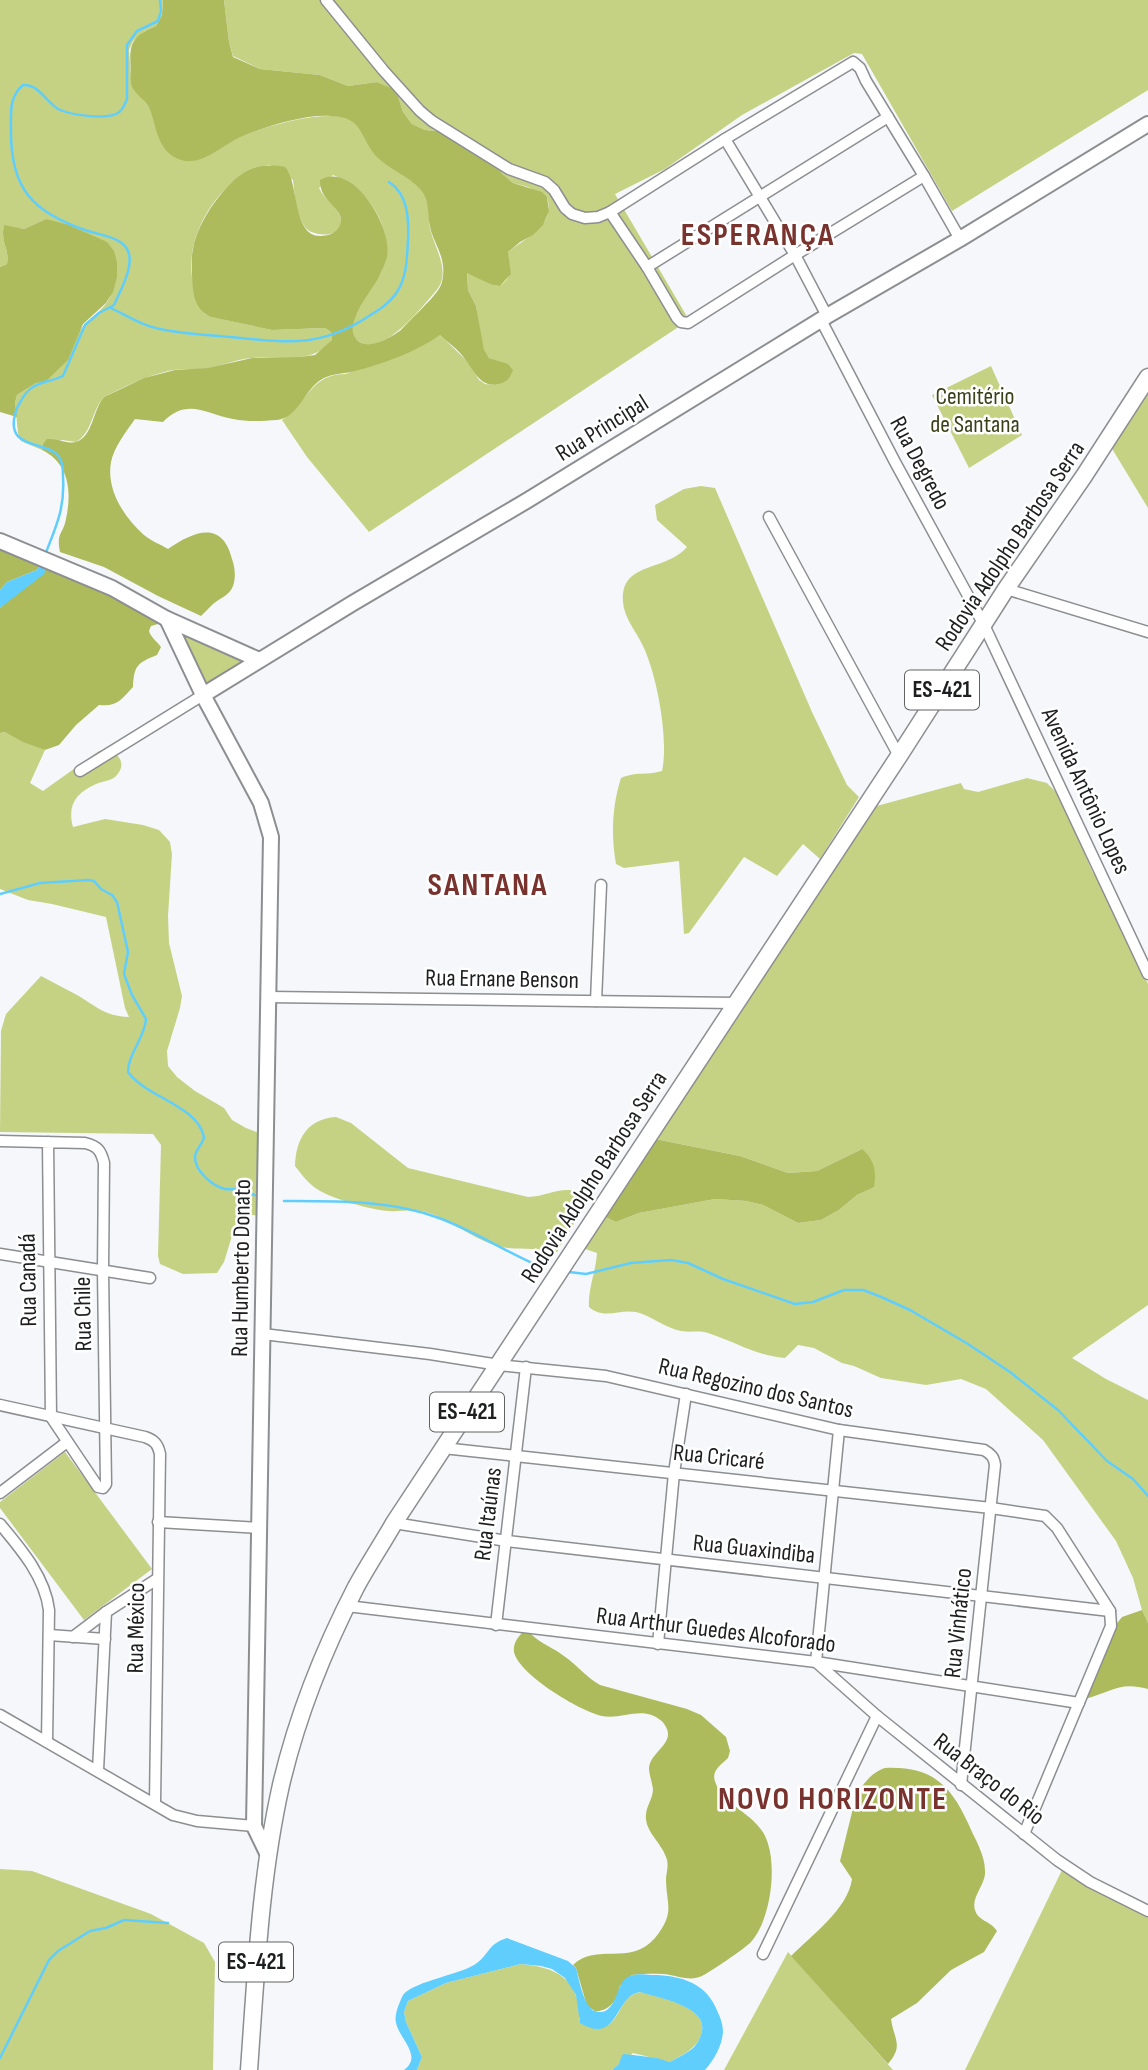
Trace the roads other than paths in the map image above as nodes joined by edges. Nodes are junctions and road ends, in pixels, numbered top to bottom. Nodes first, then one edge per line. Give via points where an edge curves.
1 (326, 0) edge
2 (888, 117) junction
3 (1148, 124) edge
4 (724, 139) junction
5 (924, 176) junction
6 (761, 197) junction
7 (610, 212) junction
8 (960, 239) junction
9 (795, 255) junction
10 (647, 267) junction
11 (824, 318) junction
12 (1148, 377) edge
13 (769, 517) dead end
14 (0, 541) edge
15 (1006, 589) junction
16 (167, 619) junction
17 (984, 625) junction
18 (1148, 632) edge
19 (259, 660) junction
20 (204, 695) junction
21 (899, 756) junction
22 (80, 771) dead end
23 (601, 884) dead end
24 (1148, 974) edge
25 (268, 997) junction
26 (596, 1001) junction
27 (735, 1003) junction
28 (0, 1141) edge
29 (48, 1142) junction
30 (0, 1254) edge
31 (49, 1261) junction
32 (103, 1270) junction
33 (150, 1278) dead end
34 (262, 1334) junction
35 (499, 1365) junction
36 (526, 1367) junction
37 (686, 1394) junction
38 (0, 1405) edge
39 (51, 1416) junction
40 (105, 1427) junction
41 (839, 1430) junction
42 (67, 1441) junction
43 (443, 1448) junction
44 (516, 1456) junction
45 (995, 1465) joint
46 (674, 1473) junction
47 (832, 1491) junction
48 (0, 1493) edge
49 (991, 1508) junction
50 (158, 1522) junction
51 (394, 1523) junction
52 (0, 1524) edge
53 (260, 1528) junction
54 (507, 1541) junction
55 (665, 1560) junction
56 (824, 1577) junction
57 (157, 1580) junction
58 (981, 1597) junction
59 (347, 1606) junction
60 (1110, 1611) junction
61 (106, 1612) junction
62 (496, 1625) junction
63 (49, 1635) junction
64 (73, 1636) junction
65 (105, 1639) junction
66 (657, 1644) junction
67 (816, 1662) junction
68 (973, 1687) junction
69 (1079, 1703) junction
70 (0, 1715) edge
71 (877, 1716) junction
72 (47, 1742) junction
73 (98, 1770) junction
74 (961, 1785) junction
75 (155, 1803) junction
76 (254, 1826) junction
77 (1024, 1834) junction
78 (268, 1855) junction
79 (1148, 1911) edge
80 (763, 1954) dead end
81 (249, 2070) edge

1 - 7 street via 432,121 509,169 545,181 575,216 598,217
2 - 4 street via 857,63 851,62
2 - 5 street
2 - 6 street
3 - 8 main road, Rua Principal
4 - 6 street, Rua Degredo
4 - 7 street
5 - 8 street
5 - 9 street
6 - 9 street, Rua Degredo
6 - 10 street
7 - 10 street
8 - 11 main road, Rua Principal
9 - 10 street via 688,323 677,318
9 - 11 street, Rua Degredo
11 - 17 street, Rua Degredo via 895,462
11 - 19 main road, Rua Principal
12 - 15 main road, Rodovia Adolpho Barbosa Serra / ES-421
13 - 21 street
14 - 16 main road via 128,596
15 - 17 main road, Rodovia Adolpho Barbosa Serra / ES-421
15 - 18 street
16 - 19 main road
16 - 20 main road, Rua Humberto Donato
17 - 21 main road, Rodovia Adolpho Barbosa Serra / ES-421
17 - 24 street, Avenida Antônio Lopes
19 - 20 main road, Rua Principal
20 - 22 street, Rua Principal
20 - 25 main road, Rua Humberto Donato via 268,823 272,849
21 - 27 main road, Rodovia Adolpho Barbosa Serra / ES-421
23 - 26 street
25 - 26 street, Rua Ernane Benson
25 - 34 main road, Rua Humberto Donato
26 - 27 street, Rua Ernane Benson
27 - 35 main road, Rodovia Adolpho Barbosa Serra / ES-421
28 - 29 street
29 - 31 street, Rua Canadá
29 - 32 street, Rua Chile via 85,1143 102,1153
30 - 31 street
31 - 32 street
31 - 39 street, Rua Canadá
32 - 33 street
32 - 40 street, Rua Chile
34 - 35 street, Rua Regozino dos Santos
34 - 53 main road, Rua Humberto Donato
35 - 36 street, Rua Regozino dos Santos
35 - 43 main road, Rodovia Adolpho Barbosa Serra / ES-421
36 - 37 street, Rua Regozino dos Santos via 606,1376
36 - 44 street, Rua Itaúnas
37 - 41 street, Rua Regozino dos Santos
37 - 46 street
38 - 39 street
39 - 40 street
39 - 42 street
40 - 42 street, Rua Chile via 103,1489
40 - 50 street, Rua México via 156,1443 160,1454
41 - 45 street, Rua Regozino dos Santos via 984,1450
41 - 47 street
42 - 48 street
43 - 44 street, Rua Cricaré
43 - 51 main road, Rodovia Adolpho Barbosa Serra / ES-421
44 - 46 street, Rua Cricaré
44 - 54 street, Rua Itaúnas
45 - 49 street, Rua Vinhático
46 - 47 street, Rua Cricaré
46 - 55 street
47 - 49 street, Rua Cricaré
47 - 56 street
49 - 58 street, Rua Vinhático
49 - 60 street, Rua Cricaré via 1049,1519
50 - 53 street
50 - 57 street, Rua México
51 - 54 street, Rua Guaxindiba
51 - 59 main road, Rodovia Adolpho Barbosa Serra / ES-421
52 - 63 street via 45,1590
53 - 76 main road, Rua Humberto Donato
54 - 55 street, Rua Guaxindiba
54 - 62 street, Rua Itaúnas
55 - 56 street, Rua Guaxindiba
55 - 66 street
56 - 58 street, Rua Guaxindiba
56 - 67 street
57 - 61 street
57 - 75 street, Rua México
58 - 60 street, Rua Guaxindiba
58 - 68 street, Rua Vinhático
59 - 62 street, Rua Arthur Guedes Alcoforado
59 - 78 main road, Rodovia Adolpho Barbosa Serra / ES-421 via 293,1741
60 - 69 street via 1110,1631
61 - 64 street
61 - 65 street
62 - 66 street, Rua Arthur Guedes Alcoforado
63 - 64 street
63 - 72 street
64 - 65 street
65 - 73 street
66 - 67 street, Rua Arthur Guedes Alcoforado
67 - 68 street, Rua Arthur Guedes Alcoforado
67 - 71 street, Rua Braço do Rio
68 - 69 street, Rua Arthur Guedes Alcoforado
68 - 74 street, Rua Vinhático
69 - 77 street
70 - 72 street
71 - 74 street, Rua Braço do Rio
71 - 80 street
72 - 73 street
73 - 75 street
74 - 77 street, Rua Braço do Rio
75 - 76 street via 182,1818
76 - 78 main road, Rua Humberto Donato
77 - 79 street, Rua Braço do Rio via 1090,1882
78 - 81 main road, Rodovia Adolpho Barbosa Serra / ES-421

